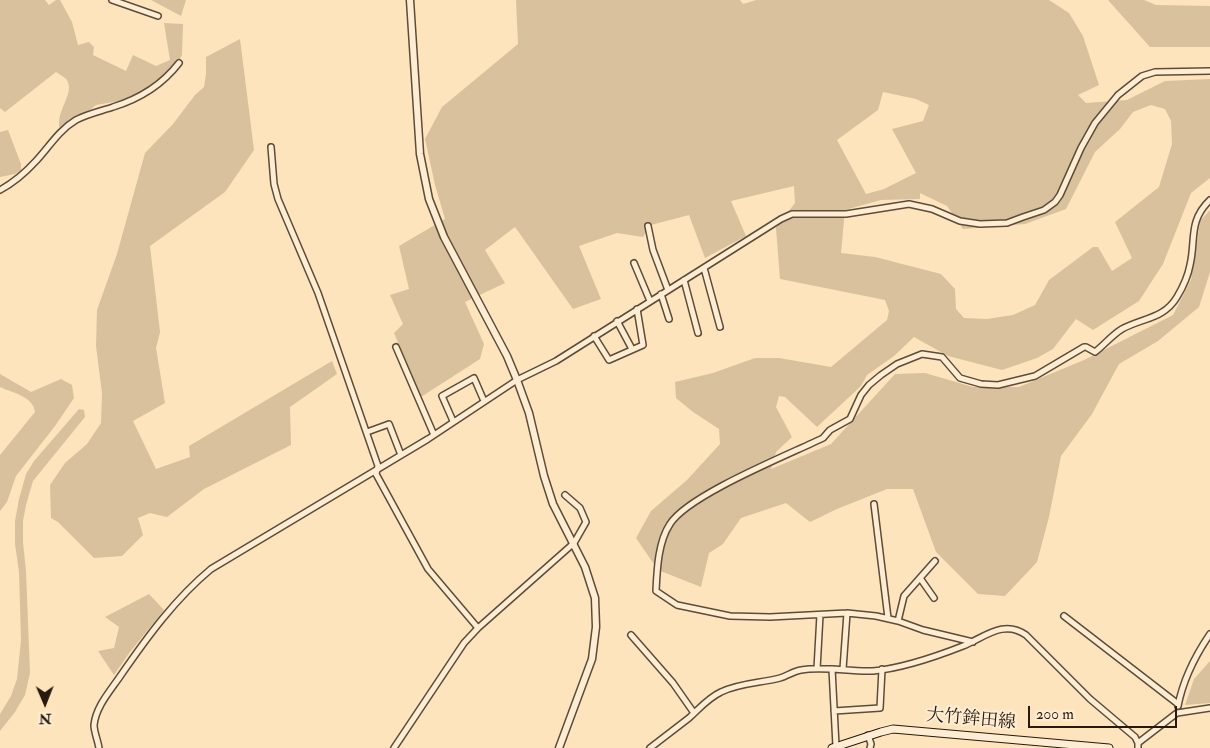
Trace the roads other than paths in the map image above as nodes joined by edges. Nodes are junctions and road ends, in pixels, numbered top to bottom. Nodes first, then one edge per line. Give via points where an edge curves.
1 (112, 0) edge
2 (410, 0) edge
3 (158, 16) dead end
4 (179, 63) dead end
5 (1210, 71) edge
6 (271, 147) dead end
7 (0, 190) edge
8 (1210, 200) edge
9 (648, 226) dead end
10 (634, 263) dead end
11 (704, 268) junction
12 (684, 280) junction
13 (668, 290) junction
14 (661, 294) junction
15 (650, 301) junction
16 (637, 309) junction
17 (669, 319) dead end
18 (617, 321) junction
19 (720, 326) dead end
20 (698, 332) dead end
21 (594, 336) junction
22 (396, 347) dead end
23 (632, 350) junction
24 (517, 380) junction
25 (484, 401) junction
26 (453, 421) junction
27 (367, 432) junction
28 (434, 435) junction
29 (401, 455) junction
30 (376, 470) junction
31 (565, 495) dead end
32 (874, 504) dead end
33 (574, 543) junction
34 (936, 561) dead end
35 (920, 578) junction
36 (934, 598) dead end
37 (820, 614) junction
38 (847, 614) junction
39 (1064, 616) dead end
40 (888, 618) junction
41 (898, 621) junction
42 (478, 628) junction
43 (631, 634) dead end
44 (1210, 634) edge
45 (973, 642) junction
46 (817, 669) junction
47 (832, 669) junction
48 (842, 669) junction
49 (882, 669) junction
50 (1178, 704) junction
51 (1210, 708) edge
52 (834, 711) junction
53 (694, 713) junction
54 (1177, 713) junction
55 (868, 735) junction
56 (97, 740) junction
57 (1138, 746) edge
58 (834, 747) edge
59 (99, 748) edge
60 (104, 748) edge
61 (394, 748) edge
62 (559, 748) edge
63 (650, 748) edge
64 (870, 748) edge
65 (1109, 748) edge

1 - 3 street
2 - 24 street via 420,154 430,199 444,237
4 - 7 street via 148,92 82,118 64,129 22,174
5 - 11 street via 1149,73 1118,95 1088,134 1060,195 1044,210 996,224 960,220 915,204 846,214 792,214
6 - 27 street via 278,198 318,293
8 - 37 street via 1197,216 1185,280 1177,297 1164,312 1120,330 1095,352 1086,347 1035,376 998,385 960,378 942,357 922,354 897,364 861,394 850,419 830,430 823,438 717,489 684,509 666,530 656,591 678,605 730,616
9 - 13 street
10 - 15 street
11 - 12 street
11 - 19 street
12 - 13 street
12 - 20 street
13 - 14 street
14 - 15 street
14 - 17 street
15 - 16 street
16 - 18 street
16 - 23 street via 643,345
18 - 21 street
18 - 23 street
21 - 23 street via 609,360
21 - 24 street via 556,361
22 - 28 street
24 - 25 street
24 - 33 street via 530,413 553,504
25 - 26 street
25 - 26 street via 474,378 442,396
26 - 28 street
27 - 29 street via 389,424
27 - 30 street via 378,466
28 - 29 street
29 - 30 street
30 - 42 street via 428,568
30 - 56 street via 222,561 193,584 139,648 107,696 94,727
31 - 33 street via 580,508 586,522
32 - 40 street
33 - 42 street
33 - 62 street via 593,588 596,627 587,675
34 - 35 street
35 - 36 street
35 - 41 street via 904,596
37 - 38 street
37 - 46 street
38 - 40 street
38 - 48 street
39 - 50 street
40 - 41 street
41 - 45 street
42 - 61 street via 464,643
43 - 53 street
44 - 50 street via 1198,650
45 - 49 street via 931,658
45 - 57 street via 1002,629 1020,631 1090,699 1135,737
46 - 47 street
46 - 53 street via 799,670 780,678 722,691 708,698
47 - 48 street
47 - 52 street
48 - 49 street
49 - 52 street via 880,708
50 - 54 street
51 - 54 street
52 - 58 street
53 - 63 street
54 - 57 street
55 - 58 main road, 大竹鉾田線
55 - 64 street
55 - 65 main road, 大竹鉾田線 via 893,729
56 - 59 street
56 - 60 street

